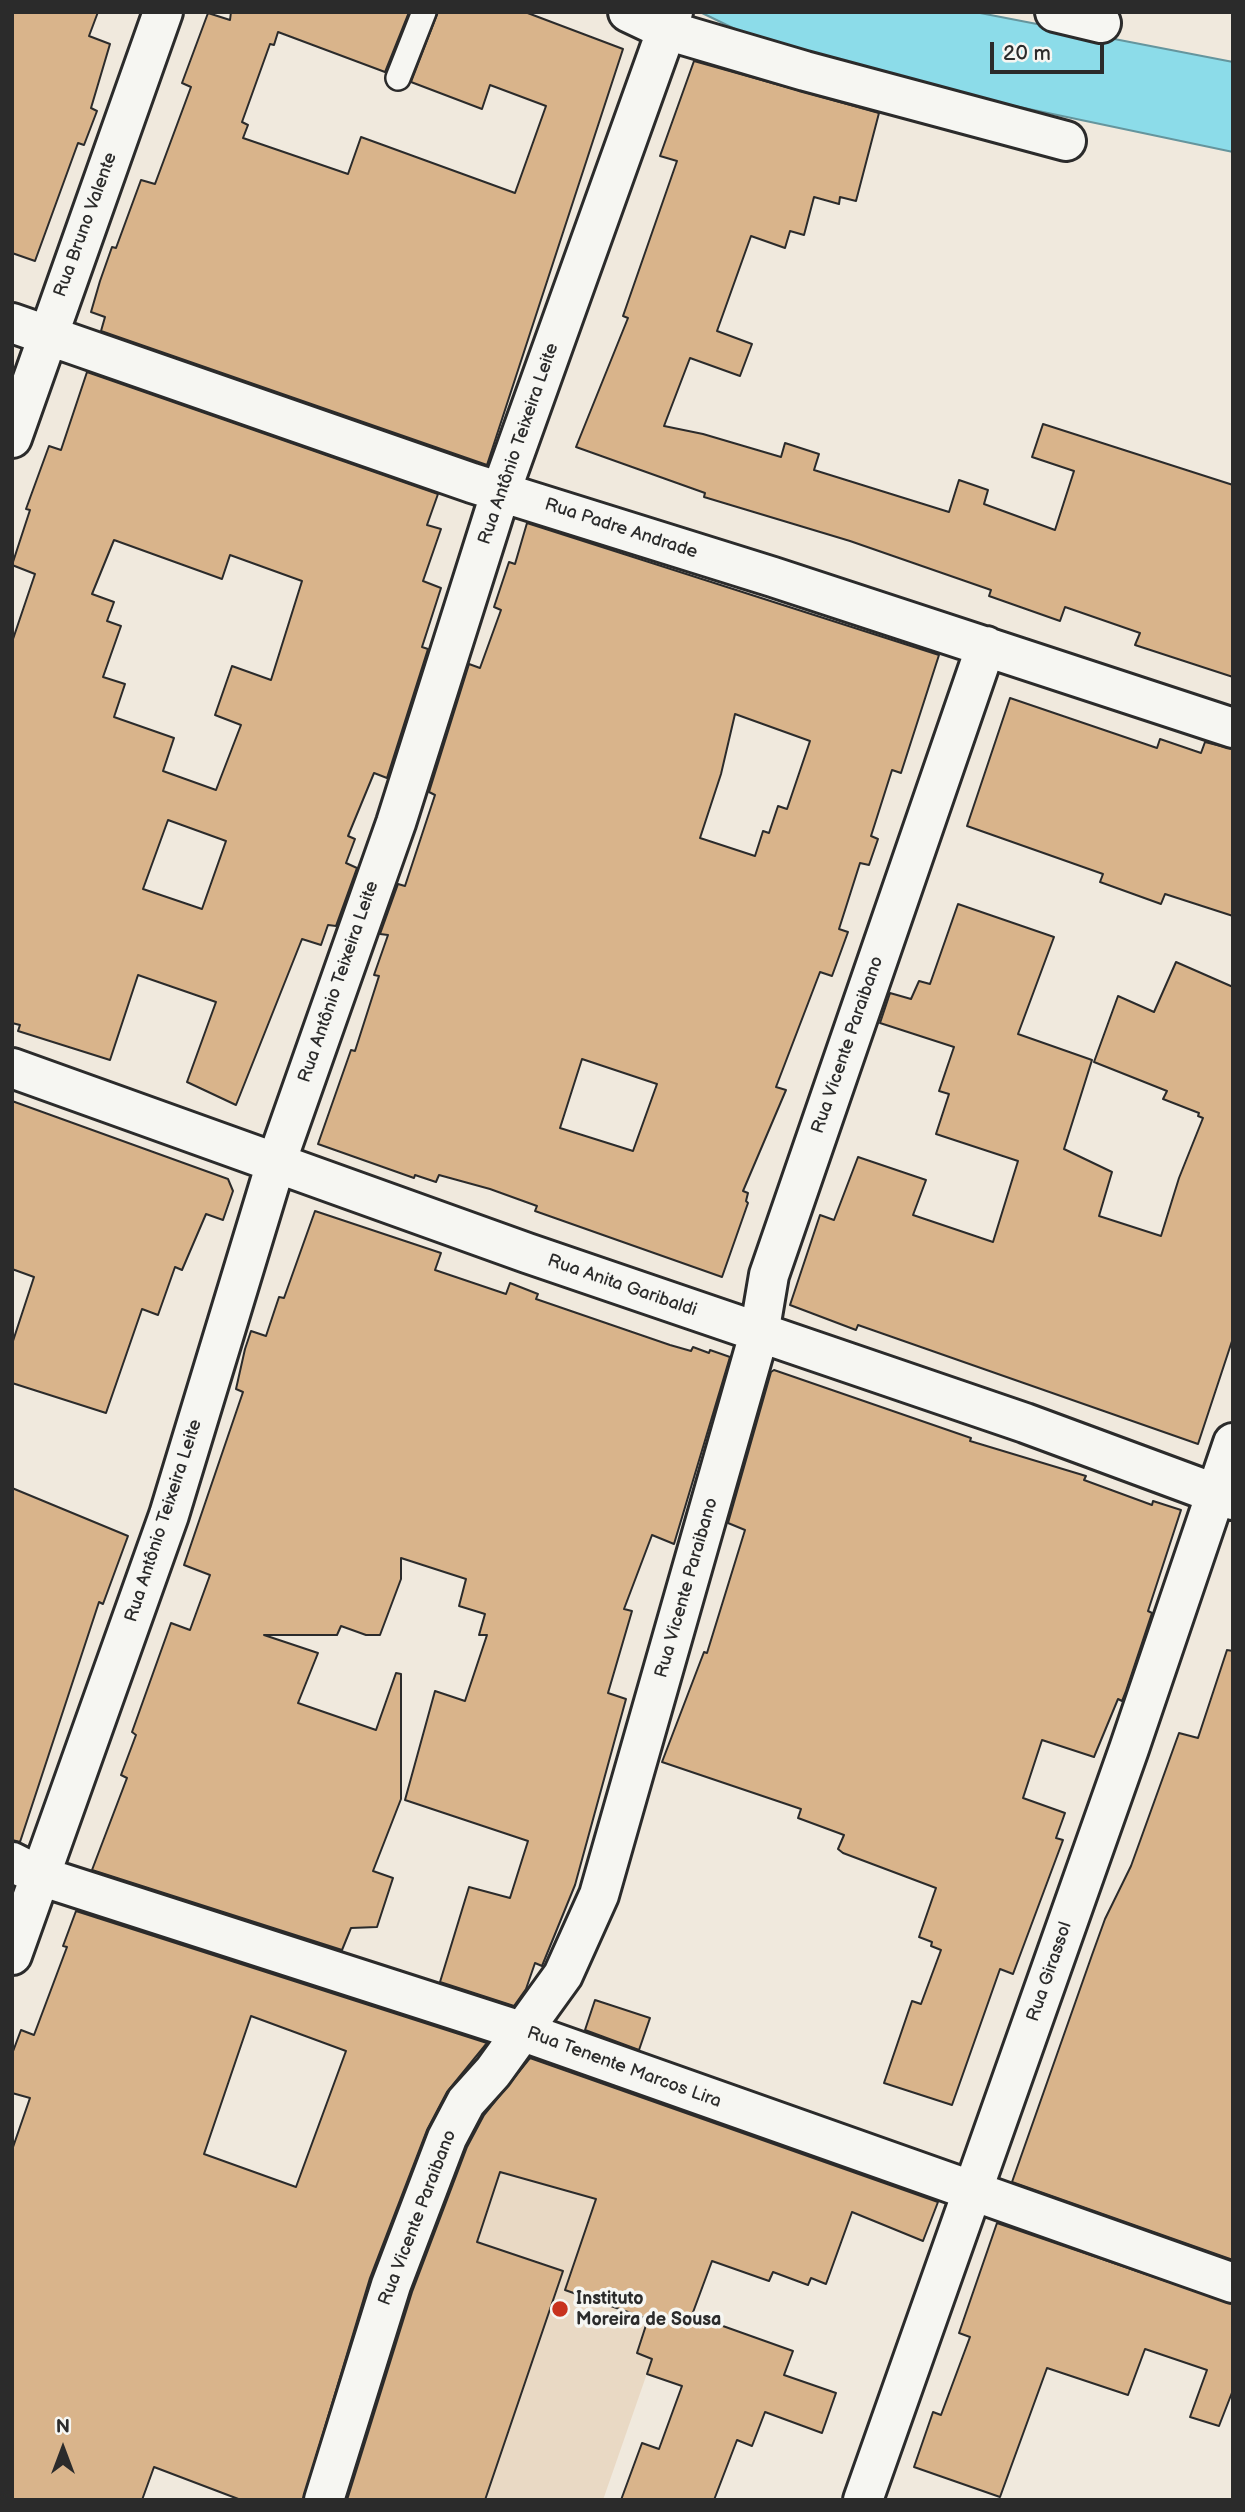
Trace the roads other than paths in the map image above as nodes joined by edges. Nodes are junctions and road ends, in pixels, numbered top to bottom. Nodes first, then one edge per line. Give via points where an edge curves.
1 (163, 12) edge
2 (424, 12) edge
3 (628, 12) edge
4 (1055, 12) edge
5 (669, 21) edge
6 (1101, 23) dead end
7 (398, 78) dead end
8 (1066, 141) dead end
9 (29, 329) edge
10 (12, 438) edge
11 (500, 491) junction
12 (986, 646) junction
13 (1233, 728) edge
14 (12, 1068) edge
15 (276, 1163) junction
16 (759, 1334) junction
17 (1233, 1443) edge
18 (1224, 1497) edge
19 (26, 1869) edge
20 (12, 1955) edge
21 (521, 2031) junction
22 (973, 2192) junction
23 (1233, 2283) edge
24 (324, 2500) edge
25 (863, 2500) edge

1 - 9 street, Rua Bruno Valente
2 - 7 lane
3 - 5 street
4 - 6 street
5 - 8 street
5 - 11 street, Rua Antônio Teixeira Leite
9 - 10 street, Rua Bruno Valente
9 - 11 street, Rua Padre Andrade
11 - 12 street, Rua Padre Andrade
11 - 15 street, Rua Antônio Teixeira Leite via 396,823
12 - 13 street, Rua Padre Andrade
12 - 16 street, Rua Vicente Paraibano via 769,1275
14 - 15 street, Rua Anita Garibaldi
15 - 16 street, Rua Anita Garibaldi
15 - 19 street, Rua Antônio Teixeira Leite via 169,1514
16 - 18 street, Rua Anita Garibaldi via 1025,1423
16 - 21 street, Rua Vicente Paraibano via 599,1895 563,1975
17 - 18 street, Rua Girassol
18 - 22 street, Rua Girassol
19 - 20 street, Rua Antônio Teixeira Leite
19 - 21 street, Rua Tenente Marcos Lira
21 - 22 street, Rua Tenente Marcos Lira
21 - 24 street, Rua Vicente Paraibano via 466,2102 447,2138 391,2285
22 - 23 street, Rua Tenente Marcos Lira
22 - 25 street, Rua Girassol

